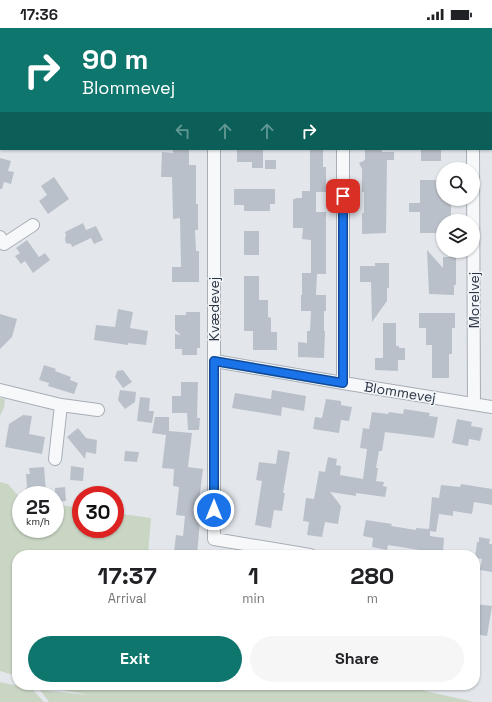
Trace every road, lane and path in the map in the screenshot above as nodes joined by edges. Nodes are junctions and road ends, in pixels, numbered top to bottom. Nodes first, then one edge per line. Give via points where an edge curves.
1 (214, 150) edge
2 (343, 150) edge
3 (473, 150) edge
4 (33, 225) dead end
5 (0, 237) edge
6 (214, 361) junction
7 (343, 383) junction
8 (0, 390) edge
9 (474, 404) junction
10 (62, 405) junction
11 (492, 406) edge
12 (98, 410) dead end
13 (55, 459) dead end
14 (280, 550) edge

1 - 6 street, Kvædevej
2 - 7 street
3 - 9 street, Morelvej
4 - 5 street via 4,244
6 - 7 street, Blommevej
6 - 14 street, Kvædevej via 214,539
7 - 9 street, Blommevej
8 - 10 street
9 - 11 street, Blommevej
10 - 12 street
10 - 13 street

